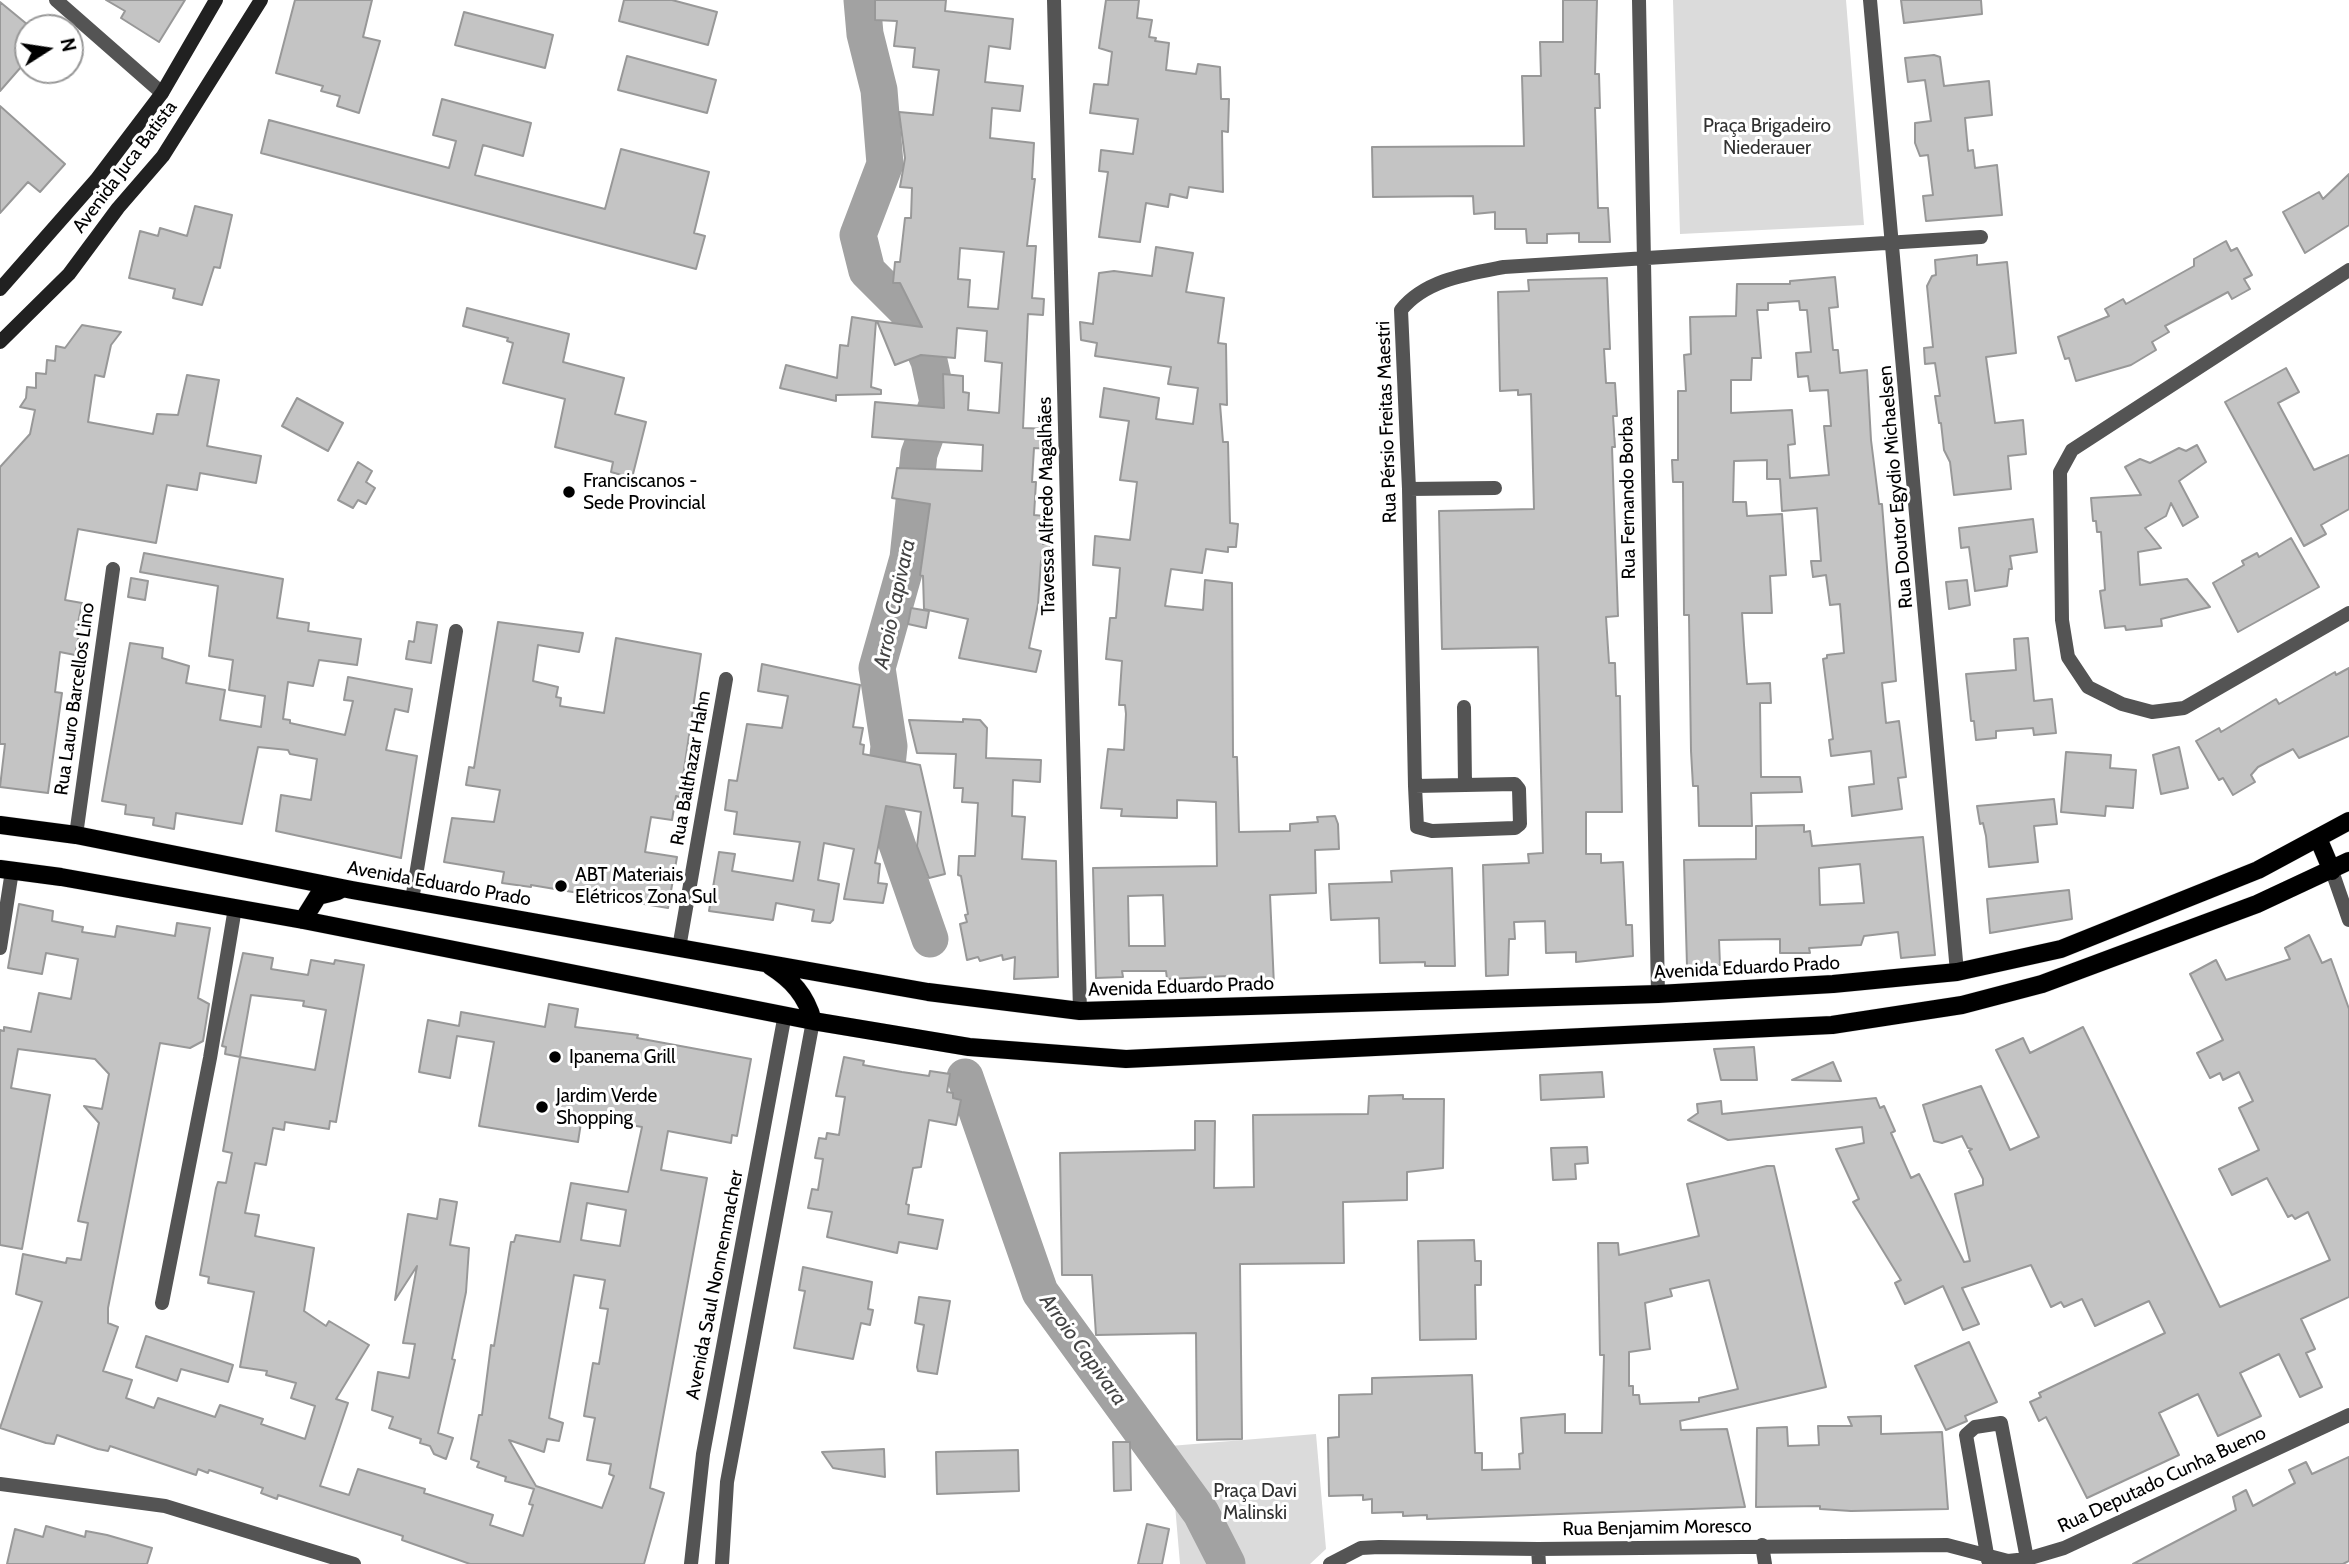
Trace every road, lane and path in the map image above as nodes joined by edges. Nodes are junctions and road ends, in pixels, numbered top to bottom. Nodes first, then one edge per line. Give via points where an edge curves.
1 (56, 0) edge
2 (216, 0) edge
3 (261, 0) edge
4 (1054, 0) edge
5 (1639, 0) edge
6 (1870, 0) edge
7 (162, 93) junction
8 (1981, 237) dead end
9 (1894, 244) junction
10 (1642, 259) junction
11 (2349, 270) edge
12 (0, 289) edge
13 (0, 342) edge
14 (1495, 488) dead end
15 (1409, 489) junction
16 (113, 569) dead end
17 (2349, 613) edge
18 (456, 631) dead end
19 (726, 679) dead end
20 (1464, 707) dead end
21 (1465, 784) junction
22 (1415, 786) junction
23 (2349, 821) edge
24 (0, 825) edge
25 (76, 835) junction
26 (2318, 838) junction
27 (2349, 845) edge
28 (2349, 861) edge
29 (6, 870) edge
30 (2332, 871) junction
31 (352, 890) junction
32 (412, 900) junction
33 (235, 908) junction
34 (303, 920) junction
35 (2349, 920) edge
36 (0, 948) edge
37 (679, 948) junction
38 (764, 962) junction
39 (1957, 972) junction
40 (1658, 994) junction
41 (1080, 1011) junction
42 (785, 1014) junction
43 (813, 1021) junction
44 (754, 1182) junction
45 (781, 1187) junction
46 (745, 1233) junction
47 (771, 1238) junction
48 (162, 1303) dead end
49 (2349, 1415) edge
50 (0, 1484) edge
51 (1762, 1545) junction
52 (1539, 1556) edge
53 (1988, 1559) edge
54 (2027, 1562) edge
55 (354, 1564) edge
56 (691, 1564) edge
57 (722, 1564) edge
58 (1330, 1564) edge
59 (1765, 1564) edge

1 - 7 street
2 - 7 main road, Avenida Juca Batista
3 - 13 main road, Avenida Juca Batista via 163,156 69,274
4 - 41 street, Travessa Alfredo Magalhães
5 - 10 street, Rua Fernando Borba
6 - 9 street, Rua Doutor Egydio Michaelsen
7 - 12 main road, Avenida Juca Batista via 96,180
8 - 9 street, Rua Pérsio Freitas Maestri
9 - 10 street, Rua Pérsio Freitas Maestri
9 - 39 street, Rua Doutor Egydio Michaelsen
10 - 15 street, Rua Pérsio Freitas Maestri via 1504,267 1414,294 1401,310
10 - 40 street, Rua Fernando Borba
11 - 17 street via 2072,450 2060,472 2062,620 2068,657 2088,687 2122,704 2152,712 2184,708
14 - 15 street
15 - 22 street, Rua Pérsio Freitas Maestri
16 - 25 street, Rua Lauro Barcellos Lino
18 - 32 street
19 - 37 street, Rua Balthazar Hahn
20 - 21 street
21 - 22 street, Rua Pérsio Freitas Maestri
21 - 22 street, Rua Pérsio Freitas Maestri via 1515,784 1520,824 1515,828 1423,831 1418,827
23 - 26 main road, Avenida Eduardo Prado
24 - 25 main road, Avenida Eduardo Prado
25 - 31 main road, Avenida Eduardo Prado
26 - 30 main road
26 - 39 main road, Avenida Eduardo Prado via 2258,870 2061,949
27 - 30 main road
28 - 30 main road
29 - 33 main road
29 - 36 street
30 - 35 street
30 - 43 main road via 2257,905 2042,984 1962,1005 1832,1025 1126,1059 969,1047
31 - 32 main road, Avenida Eduardo Prado
31 - 34 main road via 325,891
32 - 37 main road, Avenida Eduardo Prado
33 - 34 main road
33 - 48 street
34 - 42 main road
37 - 38 main road, Avenida Eduardo Prado
38 - 41 main road, Avenida Eduardo Prado via 928,992
38 - 43 main road via 798,988
39 - 40 main road, Avenida Eduardo Prado
40 - 41 main road, Avenida Eduardo Prado
42 - 43 main road
42 - 44 street, Avenida Saul Nonnenmacher
43 - 45 street
44 - 45 street
44 - 46 street, Avenida Saul Nonnenmacher
45 - 47 street
46 - 47 street
46 - 56 street, Avenida Saul Nonnenmacher via 703,1454
47 - 57 street via 727,1482
49 - 54 street, Rua Deputado Cunha Bueno
50 - 55 street via 165,1506
51 - 52 street, Rua Benjamim Moresco
51 - 53 street, Rua Benjamim Moresco via 1947,1545
51 - 59 street
52 - 58 street, Rua Benjamim Moresco via 1361,1548
53 - 54 street, Rua Deputado Cunha Bueno
53 - 54 street via 1966,1435 1975,1427 2001,1423

